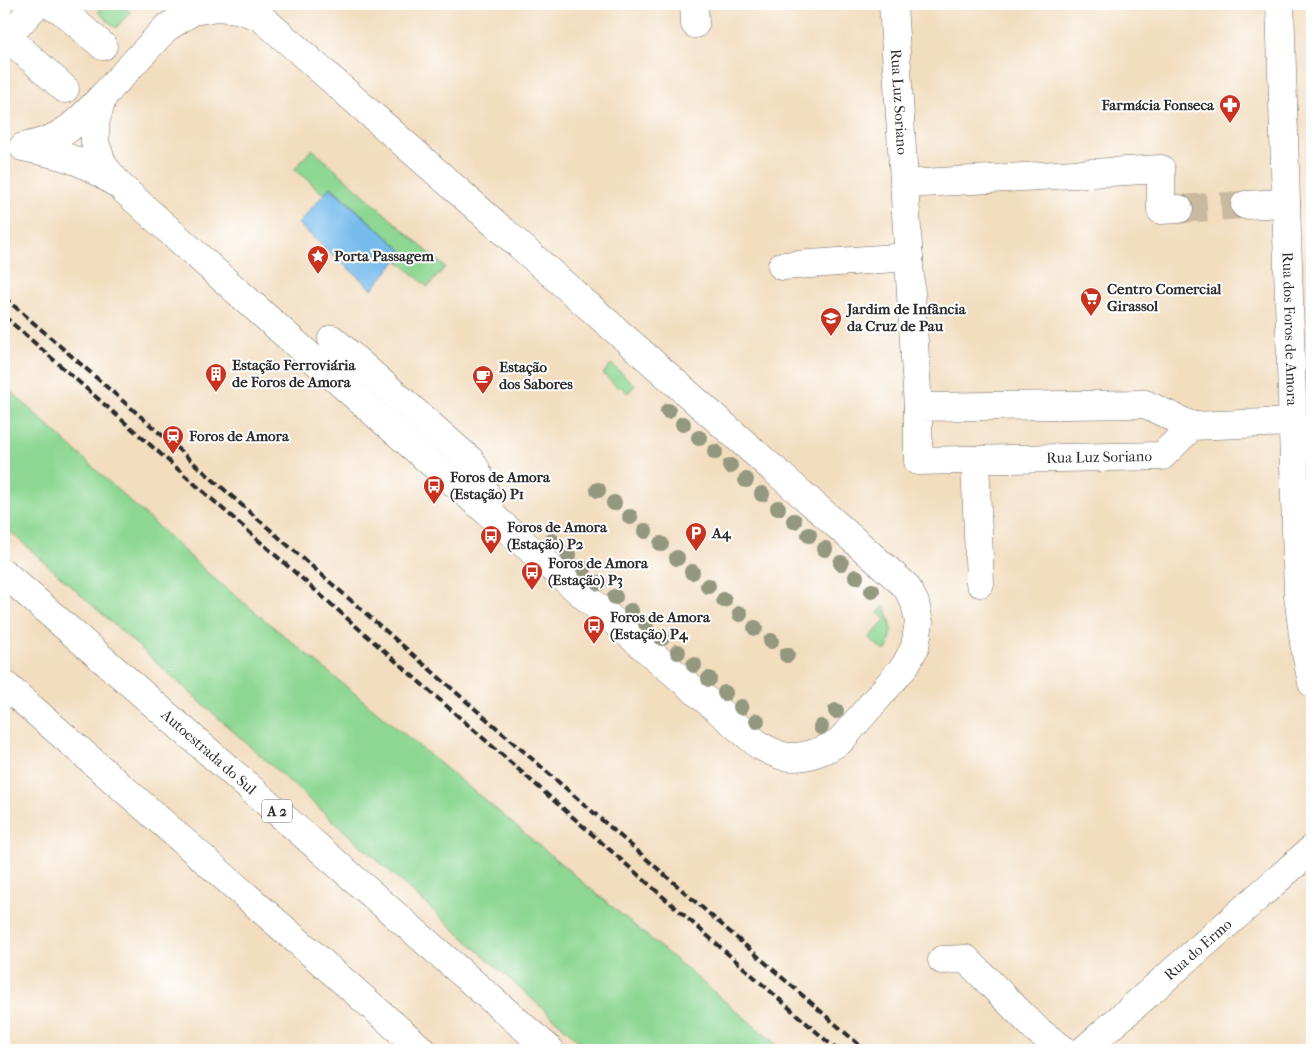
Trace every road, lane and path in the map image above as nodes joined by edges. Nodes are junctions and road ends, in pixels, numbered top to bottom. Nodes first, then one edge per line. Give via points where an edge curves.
1 (37, 4) edge
2 (48, 4) edge
3 (893, 4) edge
4 (1280, 4) edge
5 (254, 11) edge
6 (171, 16) edge
7 (5, 35) edge
8 (103, 46) dead end
9 (65, 89) dead end
10 (104, 96) junction
11 (905, 184) junction
12 (120, 186) junction
13 (1286, 203) junction
14 (1245, 205) tunnel mouth
15 (1179, 209) tunnel mouth
16 (909, 257) junction
17 (782, 266) dead end
18 (332, 339) dead end
19 (918, 407) junction
20 (1293, 422) junction
21 (1192, 426) junction
22 (975, 460) junction
23 (492, 515) junction
24 (4, 572) edge
25 (980, 583) dead end
26 (1312, 683) edge
27 (4, 684) edge
28 (1312, 849) edge
29 (942, 960) dead end
30 (422, 1050) edge
31 (550, 1050) edge
32 (1064, 1050) edge
33 (1084, 1050) edge

1 - 7 main road
2 - 8 main road via 61,10
3 - 11 main road, Rua Luz Soriano
4 - 13 main road, Rua dos Foros de Amora
5 - 6 main road via 217,7
5 - 23 main road via 906,586 915,603 919,622 915,647 904,666 840,741 828,749 808,755 783,756 760,746
6 - 10 main road
7 - 9 main road
10 - 12 main road via 95,123 96,143 103,165
10 - 12 main road via 61,135 44,143 23,147 73,158
11 - 15 main road via 1161,169 1161,210
11 - 16 main road, Rua Luz Soriano
12 - 23 main road via 281,332
13 - 14 main road
13 - 20 main road, Rua dos Foros de Amora
16 - 17 main road
16 - 19 main road, Rua Luz Soriano
18 - 23 main road via 470,460 482,482
19 - 21 main road via 1145,404
19 - 22 main road, Rua Luz Soriano via 918,461
20 - 21 main road
20 - 26 main road, Rua dos Foros de Amora via 1298,595
21 - 22 main road, Rua Luz Soriano via 1162,456
22 - 25 main road
24 - 31 main road, Autoestrada do Sul / A 2
27 - 30 main road
28 - 33 main road, Rua do Ermo
29 - 32 main road via 966,958 1037,1030

